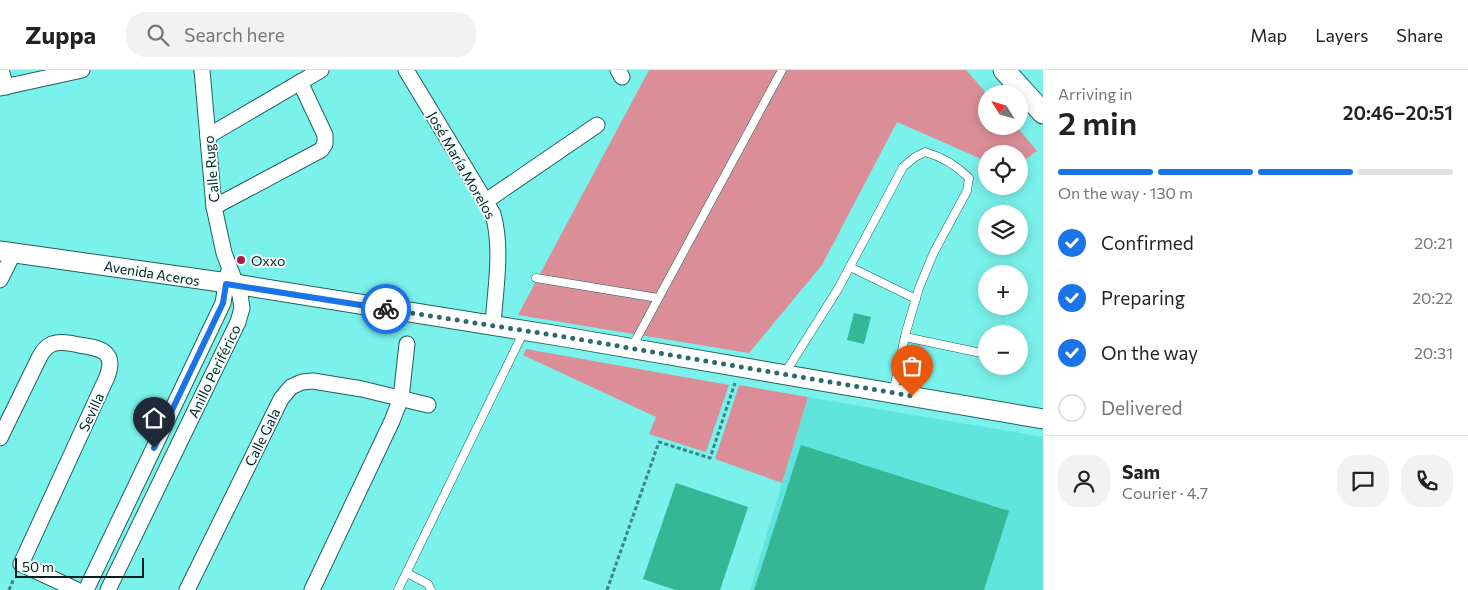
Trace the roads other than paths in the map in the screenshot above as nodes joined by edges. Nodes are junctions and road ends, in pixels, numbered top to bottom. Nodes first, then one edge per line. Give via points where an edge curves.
1 (1, 70) edge
2 (82, 70) edge
3 (202, 70) edge
4 (321, 70) edge
5 (406, 70) edge
6 (782, 70) edge
7 (1004, 70) edge
8 (300, 82) junction
9 (3, 87) edge
10 (1043, 112) edge
11 (597, 126) dead end
12 (208, 136) junction
13 (486, 201) junction
14 (214, 207) junction
15 (7, 251) edge
16 (850, 268) junction
17 (230, 278) junction
18 (536, 278) dead end
19 (0, 280) edge
20 (658, 298) junction
21 (916, 299) junction
22 (493, 326) junction
23 (524, 331) junction
24 (905, 338) junction
25 (407, 344) dead end
26 (631, 349) junction
27 (978, 352) edge
28 (783, 375) junction
29 (185, 382) junction
30 (204, 390) junction
31 (893, 393) junction
32 (401, 398) junction
33 (428, 405) dead end
34 (1043, 419) edge
35 (0, 438) edge
36 (407, 573) junction
37 (77, 590) edge
38 (86, 590) edge
39 (108, 590) edge
40 (187, 590) edge
41 (312, 590) edge
42 (398, 590) edge
43 (431, 590) edge

1 - 9 street
2 - 9 street
3 - 12 street, Calle Rugo
4 - 8 street
5 - 13 street, José María Morelos
6 - 20 lane
7 - 10 main road
8 - 12 street
8 - 14 street via 325,135 321,150
11 - 13 street
12 - 14 street, Calle Rugo
13 - 22 street, José María Morelos via 493,214 498,246
14 - 17 street, Calle Rugo
15 - 17 street, Avenida Aceros
15 - 19 street
16 - 21 lane
16 - 21 lane via 903,167 925,152 939,156 968,178 968,191 934,252
16 - 28 lane
17 - 22 street, Avenida Aceros
17 - 29 street, Anillo Periférico via 223,303
17 - 30 street, Anillo Periférico via 240,296 242,308
18 - 20 lane
20 - 26 lane
21 - 24 lane
22 - 23 street, Avenida Aceros
23 - 26 street, Avenida Aceros
23 - 36 lane
24 - 27 lane
24 - 31 lane
25 - 32 street
26 - 28 street, Avenida Aceros
28 - 31 street, Avenida Aceros
29 - 30 street
29 - 38 street, Anillo Periférico
30 - 39 street, Anillo Periférico
31 - 34 street, Avenida Aceros
32 - 33 street, Calle Gala
32 - 40 street, Calle Gala via 313,381 292,387 280,399
32 - 41 street
35 - 37 street, Sevilla via 46,347 65,342 105,352 111,367 21,564
36 - 42 lane
36 - 43 lane via 428,584

